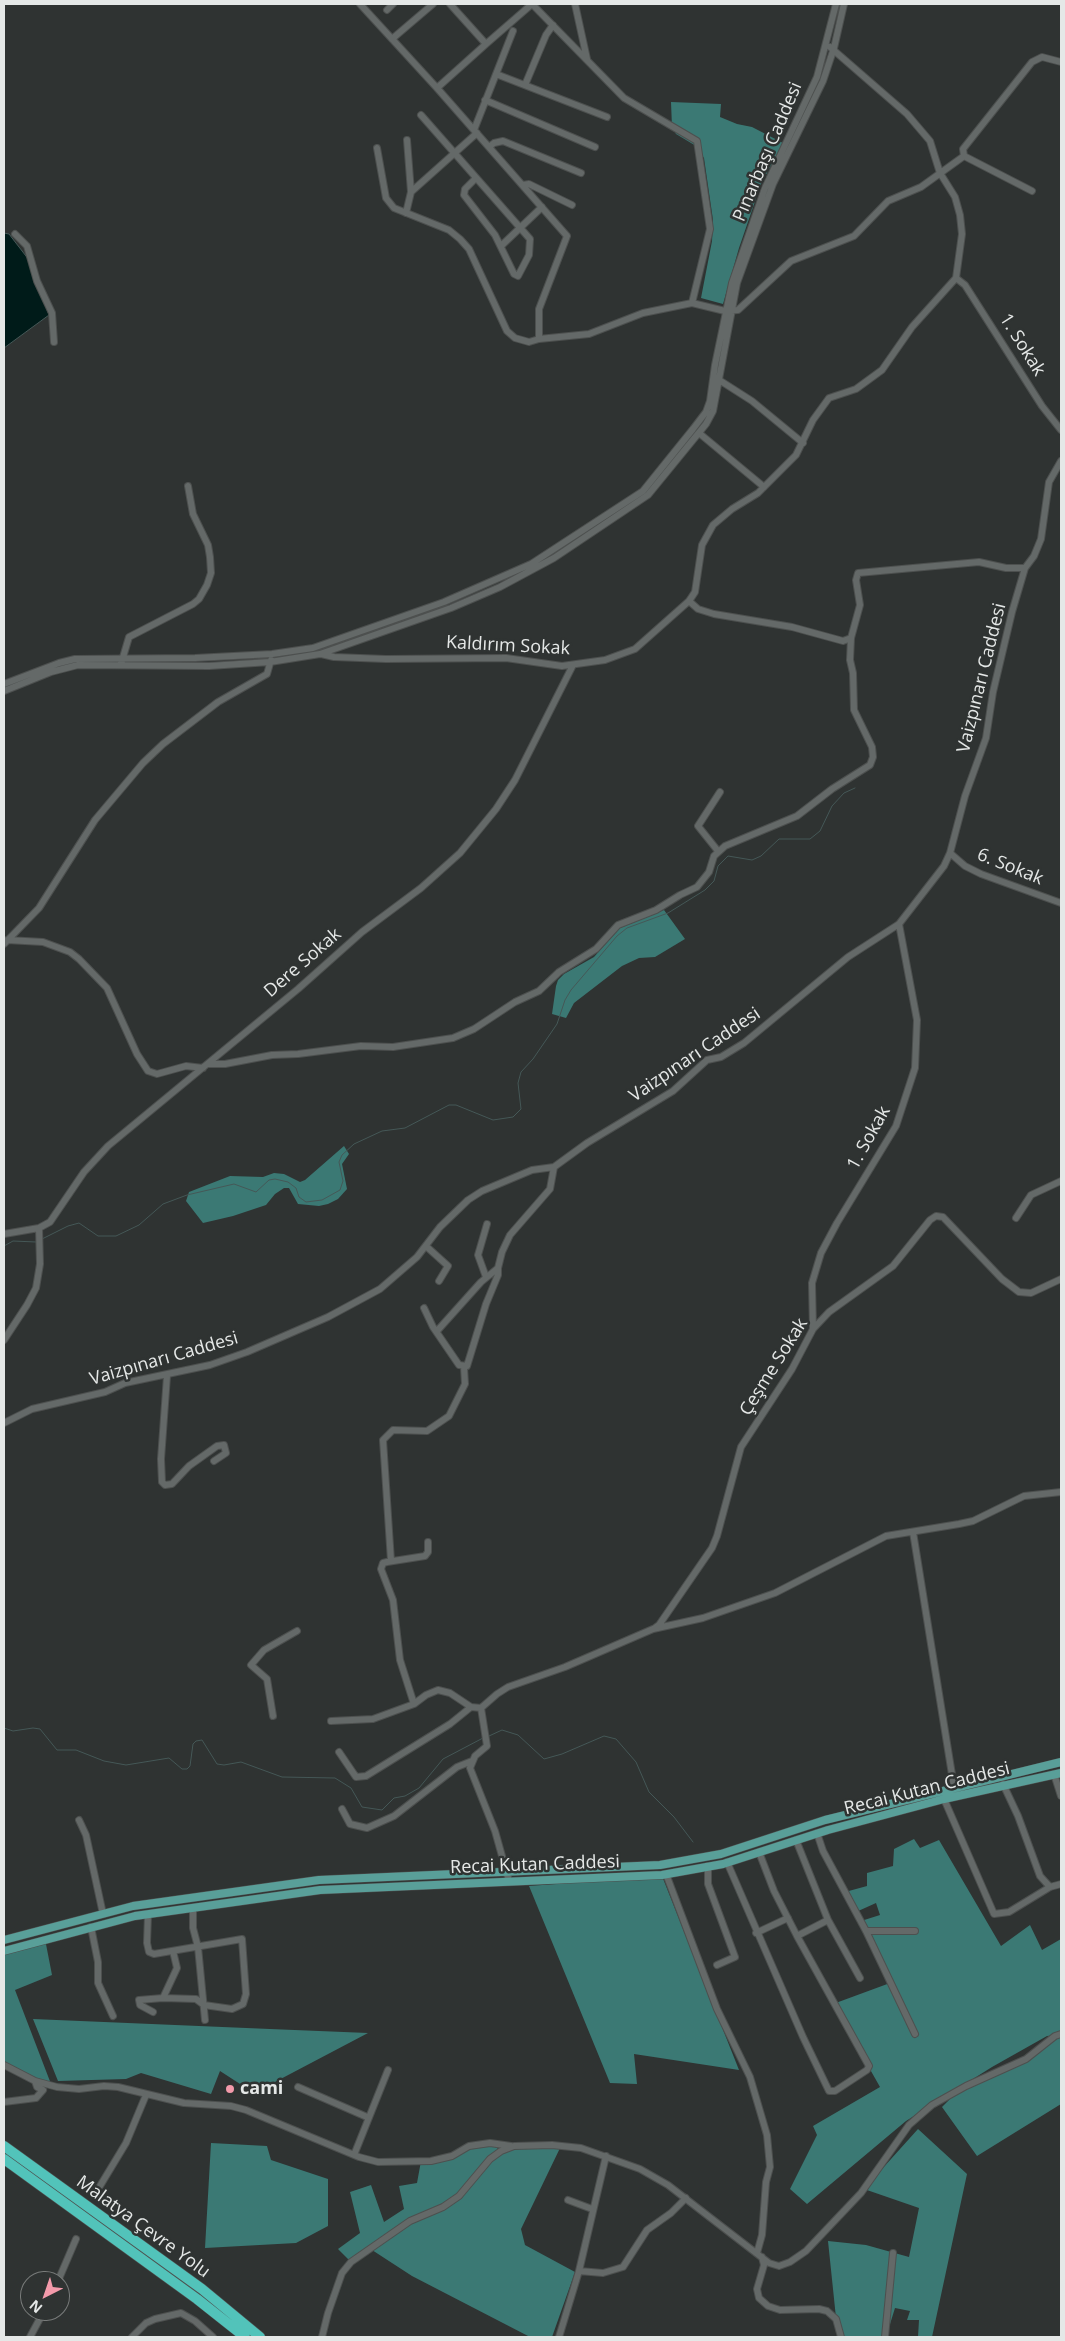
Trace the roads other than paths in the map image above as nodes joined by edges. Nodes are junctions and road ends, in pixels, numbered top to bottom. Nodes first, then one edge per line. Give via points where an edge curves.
1 (360, 4) edge
2 (393, 4) edge
3 (433, 4) edge
4 (450, 4) edge
5 (532, 4) edge
6 (574, 4) edge
7 (836, 4) edge
8 (844, 4) edge
9 (387, 10) dead end
10 (553, 25) junction
11 (513, 31) dead end
12 (392, 39) junction
13 (486, 44) junction
14 (827, 45) junction
15 (834, 48) junction
16 (587, 60) junction
17 (1061, 62) edge
18 (496, 74) junction
19 (524, 85) junction
20 (437, 88) junction
21 (485, 100) junction
22 (421, 115) dead end
23 (607, 117) dead end
24 (475, 132) junction
25 (407, 140) dead end
26 (489, 147) junction
27 (595, 147) dead end
28 (376, 148) dead end
29 (454, 154) junction
30 (964, 156) junction
31 (581, 173) dead end
32 (940, 173) junction
33 (476, 178) junction
34 (523, 185) junction
35 (1032, 191) dead end
36 (411, 192) junction
37 (572, 205) dead end
38 (542, 207) junction
39 (406, 213) junction
40 (521, 227) junction
41 (15, 234) dead end
42 (501, 246) junction
43 (956, 278) junction
44 (692, 303) junction
45 (728, 312) junction
46 (539, 339) junction
47 (54, 342) dead end
48 (717, 378) junction
49 (1061, 430) edge
50 (699, 433) junction
51 (803, 443) junction
52 (1061, 461) edge
53 (188, 486) dead end
54 (764, 487) junction
55 (1025, 568) junction
56 (689, 601) junction
57 (851, 638) junction
58 (314, 648) junction
59 (272, 654) junction
60 (320, 654) junction
61 (270, 662) junction
62 (121, 663) junction
63 (573, 665) junction
64 (4, 684) edge
65 (4, 691) edge
66 (720, 792) dead end
67 (718, 851) junction
68 (950, 854) junction
69 (1061, 902) edge
70 (899, 924) junction
71 (5, 942) edge
72 (205, 1066) junction
73 (554, 1168) junction
74 (1061, 1181) edge
75 (1016, 1218) dead end
76 (487, 1224) dead end
77 (38, 1228) junction
78 (4, 1234) edge
79 (427, 1247) junction
80 (498, 1268) junction
81 (486, 1277) junction
82 (1061, 1279) edge
83 (439, 1281) dead end
84 (424, 1308) dead end
85 (813, 1328) junction
86 (437, 1331) junction
87 (4, 1340) edge
88 (464, 1367) junction
89 (167, 1376) junction
90 (4, 1423) edge
91 (214, 1461) dead end
92 (1061, 1492) edge
93 (913, 1532) junction
94 (428, 1542) dead end
95 (391, 1561) junction
96 (653, 1629) junction
97 (297, 1630) dead end
98 (414, 1704) junction
99 (472, 1707) junction
100 (481, 1708) junction
101 (273, 1716) dead end
102 (330, 1721) dead end
103 (339, 1752) dead end
104 (472, 1761) junction
105 (1061, 1762) edge
106 (1057, 1774) edge
107 (1003, 1784) junction
108 (954, 1786) junction
109 (1061, 1796) edge
110 (944, 1799) junction
111 (342, 1809) dead end
112 (79, 1820) dead end
113 (817, 1833) junction
114 (796, 1840) junction
115 (759, 1852) junction
116 (727, 1862) junction
117 (708, 1866) junction
118 (506, 1870) junction
119 (666, 1874) junction
120 (509, 1881) junction
121 (1061, 1884) edge
122 (1050, 1887) junction
123 (193, 1908) junction
124 (103, 1914) junction
125 (148, 1915) junction
126 (788, 1918) junction
127 (828, 1920) junction
128 (91, 1927) junction
129 (866, 1931) junction
130 (915, 1931) dead end
131 (756, 1933) junction
132 (797, 1936) junction
133 (4, 1940) edge
134 (198, 1947) junction
135 (4, 1951) edge
136 (173, 1951) junction
137 (717, 1965) dead end
138 (860, 1978) dead end
139 (162, 1998) junction
140 (204, 2005) junction
141 (153, 2012) dead end
142 (113, 2016) dead end
143 (205, 2020) dead end
144 (915, 2034) dead end
145 (1061, 2034) edge
146 (4, 2065) edge
147 (388, 2070) dead end
148 (35, 2081) junction
149 (298, 2087) dead end
150 (146, 2095) junction
151 (4, 2102) edge
152 (368, 2117) junction
153 (4, 2146) edge
154 (514, 2146) junction
155 (354, 2155) junction
156 (606, 2156) junction
157 (4, 2159) edge
158 (100, 2186) dead end
159 (686, 2198) junction
160 (568, 2200) dead end
161 (592, 2209) junction
162 (76, 2239) dead end
163 (893, 2253) dead end
164 (760, 2255) junction
165 (779, 2266) junction
166 (62, 2271) edge
167 (579, 2271) junction
168 (762, 2271) junction
169 (39, 2321) edge
170 (30, 2337) edge
171 (132, 2337) edge
172 (213, 2337) edge
173 (245, 2337) edge
174 (260, 2337) edge
175 (322, 2337) edge
176 (559, 2337) edge
177 (841, 2337) edge
178 (884, 2337) edge

1 - 12 street
2 - 9 street
3 - 12 street
4 - 13 street
5 - 10 street
5 - 13 street
6 - 16 street
7 - 14 street, Pınarbaşı Caddesi
8 - 15 street
10 - 16 street
10 - 19 street
11 - 18 street
12 - 20 street
13 - 20 street
14 - 15 street
14 - 45 street, Pınarbaşı Caddesi via 817,77 764,188 732,283
15 - 32 street via 922,129 934,148
15 - 45 street via 821,86 761,213
16 - 44 street via 624,98 696,141 710,229
17 - 30 street via 1042,56 1032,62 963,149
18 - 19 street
18 - 21 street
19 - 23 street
20 - 24 street
21 - 24 street
21 - 27 street
22 - 29 street
24 - 26 street
24 - 29 street
25 - 36 street
26 - 31 street via 494,142 503,142
26 - 34 street
28 - 39 street via 386,198 394,208
29 - 33 street
29 - 36 street
30 - 32 street
30 - 35 street
32 - 43 street via 955,197 960,215 962,234
32 - 45 street via 921,187 888,201 854,236 791,261 744,306
33 - 40 street
33 - 42 street via 465,189 464,195
34 - 37 street via 528,184
34 - 38 street
36 - 39 street
38 - 40 street
38 - 46 street via 567,236 539,309
39 - 46 street via 449,230 460,239 469,249 507,331 515,338 529,342
40 - 42 street
40 - 42 street via 531,244 518,276
41 - 47 street via 27,246 37,280 52,313
43 - 49 street, 1. Sokak via 965,285 1042,406
43 - 51 street, Kaldırım Sokak via 912,327 882,370 856,389 830,398 813,420
44 - 45 street
44 - 46 street via 643,313 589,334
45 - 48 street
48 - 50 street via 713,412
48 - 51 street
48 - 58 street, Kaldırım Sokak via 706,412 643,491 532,564 444,602
50 - 54 street
50 - 60 street via 648,495 533,570 451,608
51 - 54 street, Kaldırım Sokak via 796,455
52 - 55 street, Vaizpınarı Caddesi via 1049,482 1038,546
53 - 62 street via 193,514 209,552 211,573 207,585 200,599 193,604 129,637
54 - 56 street, Kaldırım Sokak via 727,513 706,534 695,592
55 - 57 street via 979,562 860,572 856,580 860,605
55 - 68 street, Vaizpınarı Caddesi via 993,692 986,738 965,796
56 - 57 street via 714,614 792,627 843,642
56 - 63 street, Kaldırım Sokak via 635,649 605,660
57 - 67 street via 853,702 872,747 870,765 797,816
58 - 59 street, Kaldırım Sokak
58 - 60 street
59 - 61 street
59 - 62 street, Kaldırım Sokak
60 - 61 street, Kaldırım Sokak
60 - 63 street, Kaldırım Sokak via 386,659 488,657 549,666
61 - 62 street, Kaldırım Sokak via 209,666
61 - 71 street via 267,674 218,702 143,763 95,820 39,908
62 - 64 street, Kaldırım Sokak via 75,659
62 - 65 street, Kaldırım Sokak via 62,668
63 - 72 street, Dere Sokak via 515,780 468,846
66 - 67 street via 698,826
67 - 72 street via 698,887 680,894 656,910 618,925 596,949 559,972 544,988 462,1035 408,1045 272,1055
68 - 69 street, 6. Sokak via 981,874
68 - 70 street, Vaizpınarı Caddesi
70 - 73 street, Vaizpınarı Caddesi via 848,956 744,1043 721,1057 707,1060 673,1091 587,1143
70 - 85 street, 1. Sokak via 917,1020 915,1068 896,1126 836,1223 818,1262 811,1296
71 - 72 street via 43,942 79,959 107,988 148,1071 156,1074 186,1066
72 - 77 street, Dere Sokak via 108,1146 78,1179 53,1219
73 - 79 street, Vaizpınarı Caddesi via 532,1170 482,1191 450,1217
73 - 80 street via 548,1193 510,1236
74 - 75 street via 1031,1195
76 - 81 street via 478,1255
77 - 78 street, Dere Sokak
77 - 87 street via 40,1264 36,1288
79 - 83 street via 448,1266
79 - 89 street, Vaizpınarı Caddesi via 380,1289 328,1317 247,1352
80 - 81 street
80 - 88 street via 469,1361
81 - 86 street
82 - 85 street, Çeşme Sokak via 1030,1293 1019,1292 1002,1279 953,1226 936,1216 894,1266
84 - 86 street
85 - 96 street, Çeşme Sokak via 792,1369 742,1447 712,1548
86 - 88 street via 459,1365
88 - 95 street via 466,1384 449,1416 427,1431 393,1430 383,1440
89 - 90 street, Vaizpınarı Caddesi via 125,1383 105,1392 32,1409
89 - 91 street via 162,1482 172,1484 194,1463 224,1444 226,1453
92 - 93 street via 1024,1496 973,1520
93 - 96 street via 876,1540 796,1584 762,1598 702,1618
93 - 108 street
94 - 95 street via 425,1556
95 - 98 street via 381,1568 393,1600 400,1660
96 - 100 street via 565,1667 508,1687
97 - 101 street via 264,1650 251,1665 267,1679
98 - 99 street via 438,1690 450,1693
98 - 102 street via 365,1721
99 - 100 street
99 - 103 street via 366,1776 356,1777
100 - 104 street via 487,1741
104 - 111 street via 457,1767 394,1816 367,1828 350,1824
104 - 118 street via 471,1775 495,1831
105 - 108 main road, Recai Kutan Caddesi
106 - 107 main road, Recai Kutan Caddesi
106 - 109 street
107 - 110 main road, Recai Kutan Caddesi
107 - 122 street via 1040,1876
108 - 118 main road, Recai Kutan Caddesi via 825,1820 721,1854 660,1865
110 - 113 main road, Recai Kutan Caddesi
110 - 122 street via 994,1914 1009,1912
112 - 124 street via 86,1835
113 - 114 main road, Recai Kutan Caddesi
113 - 129 street
114 - 115 main road, Recai Kutan Caddesi
114 - 127 street
115 - 116 main road, Recai Kutan Caddesi
115 - 126 street
116 - 117 main road, Recai Kutan Caddesi
116 - 131 street
117 - 119 main road, Recai Kutan Caddesi
117 - 137 street via 708,1884 735,1957
118 - 120 street
118 - 124 main road, Recai Kutan Caddesi via 319,1880 133,1906
119 - 120 main road, Recai Kutan Caddesi
119 - 164 street via 717,2009 747,2070 767,2135 770,2167
120 - 123 main road, Recai Kutan Caddesi via 320,1890
121 - 122 street
123 - 125 main road, Recai Kutan Caddesi
123 - 134 street via 192,1928
124 - 133 main road, Recai Kutan Caddesi
125 - 128 main road, Recai Kutan Caddesi
125 - 136 street via 149,1952
126 - 131 street
126 - 132 street
127 - 132 street
127 - 138 street
128 - 135 main road, Recai Kutan Caddesi
128 - 142 street via 98,1962 98,1983
129 - 130 street
129 - 144 street
131 - 132 street via 829,2091 835,2091 869,2066
134 - 136 street
134 - 140 street
134 - 140 street via 233,1939 242,1939 243,1944 246,1994 243,2004 232,2009
136 - 139 street via 177,1968
139 - 140 street via 196,1999
139 - 141 street via 139,2000 140,2005
140 - 143 street
145 - 165 street via 1021,2062 932,2105 909,2125 864,2189 837,2219 806,2251
146 - 148 street
147 - 152 street
148 - 150 street via 79,2089 118,2087
148 - 151 street via 42,2090 36,2098
149 - 152 street
150 - 155 street via 246,2110
150 - 158 street via 126,2143
152 - 155 street
153 - 174 highway, Malatya Çevre Yolu via 202,2289
154 - 155 street via 490,2142 469,2146 452,2156 431,2161 378,2162
154 - 156 street via 582,2148
154 - 175 street via 490,2159 459,2196 443,2207 410,2221 351,2262 342,2273
156 - 159 street via 640,2169
156 - 161 street
157 - 173 highway, Malatya Çevre Yolu
159 - 164 street
159 - 167 street via 647,2230 623,2267 603,2272
160 - 161 street
161 - 167 street
162 - 166 street
163 - 178 street
164 - 165 street
164 - 168 street
165 - 168 street
167 - 176 street
168 - 177 street via 757,2289 759,2298 768,2306 780,2310 828,2311 836,2319
169 - 170 street
171 - 172 street via 146,2323 181,2313

